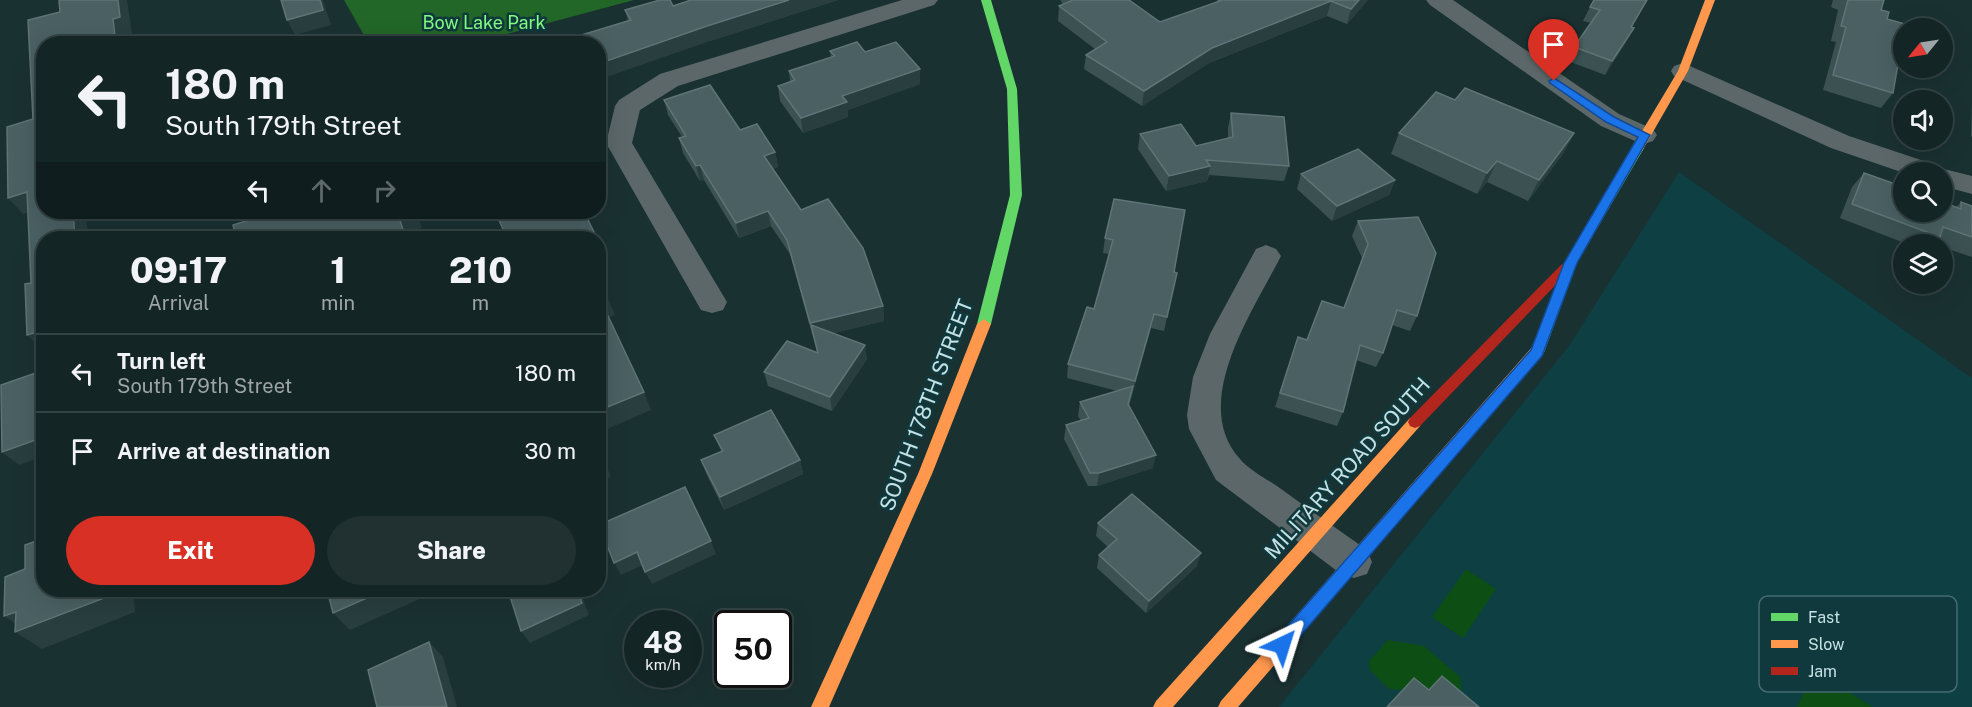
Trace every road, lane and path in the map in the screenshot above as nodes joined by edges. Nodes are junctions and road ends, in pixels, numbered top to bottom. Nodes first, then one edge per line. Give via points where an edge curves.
1 (926, 0) edge
2 (986, 0) edge
3 (1438, 0) edge
4 (1710, 0) edge
5 (1683, 71) junction
6 (1644, 135) junction
7 (1899, 162) edge
8 (1953, 180) edge
9 (1972, 185) edge
10 (1266, 256) dead end
11 (1571, 263) junction
12 (712, 302) dead end
13 (1315, 533) junction
14 (1354, 562) junction
15 (820, 707) edge
16 (1162, 707) edge
17 (1227, 707) edge

1 - 12 street via 669,80 628,106 619,143
2 - 15 main road, SOUTH 178TH STREET via 1012,90 1016,195 983,326 926,474
3 - 6 street via 1610,120
4 - 5 main road, MILITARY ROAD SOUTH
5 - 6 main road, MILITARY ROAD SOUTH
5 - 7 street via 1840,142
6 - 11 main road, MILITARY ROAD SOUTH
8 - 9 street
10 - 13 street via 1212,366 1204,390 1203,417 1214,448 1228,470
11 - 13 main road, MILITARY ROAD SOUTH via 1514,317
11 - 14 main road, MILITARY ROAD SOUTH via 1537,352
13 - 14 street
13 - 16 main road, MILITARY ROAD SOUTH
14 - 17 main road, MILITARY ROAD SOUTH

